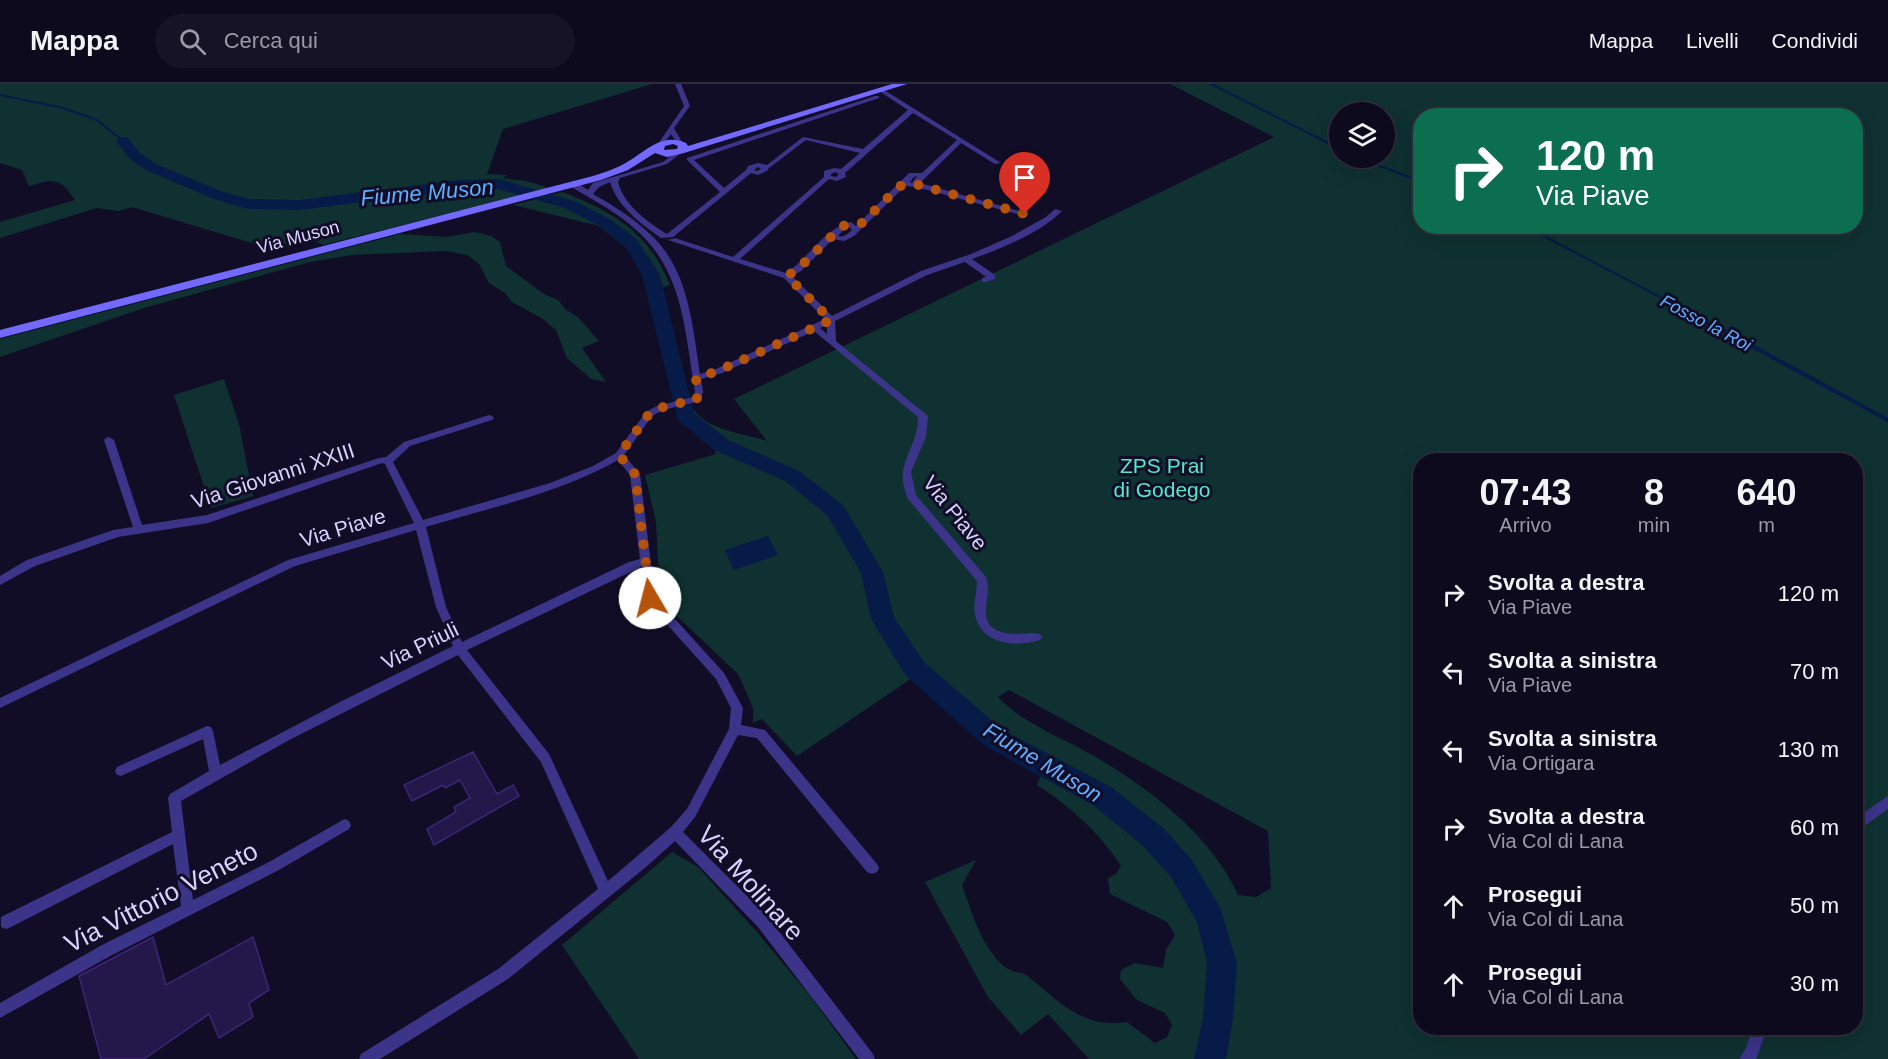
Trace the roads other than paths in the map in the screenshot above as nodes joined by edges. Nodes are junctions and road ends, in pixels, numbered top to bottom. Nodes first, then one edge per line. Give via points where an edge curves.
1 (678, 84) edge
2 (902, 84) edge
3 (879, 94) junction
4 (912, 110) junction
5 (786, 123) junction
6 (671, 128) junction
7 (799, 134) junction
8 (961, 140) junction
9 (680, 147) junction
10 (661, 150) junction
11 (866, 152) junction
12 (997, 163) dead end
13 (654, 166) junction
14 (617, 177) junction
15 (573, 184) junction
16 (907, 184) junction
17 (723, 191) junction
18 (590, 193) junction
19 (1058, 211) dead end
20 (1025, 214) dead end
21 (854, 227) junction
22 (835, 236) junction
23 (669, 237) junction
24 (736, 258) junction
25 (965, 258) junction
26 (787, 276) junction
27 (985, 280) dead end
28 (831, 320) junction
29 (814, 327) junction
30 (0, 334) edge
31 (833, 341) junction
32 (696, 378) junction
33 (489, 418) dead end
34 (109, 440) dead end
35 (619, 455) junction
36 (388, 461) junction
37 (420, 525) junction
38 (139, 530) junction
39 (645, 562) junction
40 (0, 581) edge
41 (1036, 637) dead end
42 (460, 649) junction
43 (0, 703) edge
44 (735, 729) junction
45 (121, 771) dead end
46 (216, 774) junction
47 (1888, 802) edge
48 (1863, 820) edge
49 (345, 825) dead end
50 (675, 832) junction
51 (179, 835) junction
52 (872, 868) dead end
53 (606, 891) junction
54 (188, 909) junction
55 (6, 922) dead end
56 (0, 1011) edge
57 (1758, 1035) edge
58 (366, 1059) edge
59 (868, 1059) edge
60 (1746, 1059) edge

1 - 6 street via 687,106
2 - 3 main road, Via Muson
3 - 4 street
3 - 5 main road, Via Muson
4 - 8 street
4 - 11 street
5 - 7 street
5 - 9 main road, Via Muson
5 - 17 street via 689,159
6 - 9 street
6 - 10 street
7 - 11 street
7 - 17 street via 770,166 753,166
8 - 12 street
8 - 16 street via 931,171 912,175
9 - 10 main road, Via Muson
9 - 13 street via 665,163
10 - 13 street
10 - 15 main road, Via Muson via 613,172
11 - 24 street via 837,179 822,179
13 - 14 street
14 - 18 street via 596,185
14 - 23 street via 614,186 619,194 647,225
15 - 18 street
15 - 30 main road, Via Muson
16 - 20 street
16 - 21 street
17 - 23 street
18 - 32 street via 650,236 672,267 686,316
19 - 25 street via 1050,219
21 - 22 street via 842,226
21 - 22 street via 848,237
22 - 26 street
23 - 24 street
24 - 26 street
25 - 27 street via 992,277
25 - 28 street via 924,273
26 - 28 street
28 - 29 street
28 - 31 street
29 - 31 street, Via Piave
29 - 32 street
31 - 41 street, Via Piave via 923,416 921,438 906,467 905,480 911,496 982,580 980,615 985,626 1008,639
32 - 35 street, Via Piave via 697,399 649,414
33 - 36 street via 407,444
34 - 38 street
35 - 37 street, Via Piave via 553,485
35 - 39 street, Via Molinare via 635,474
36 - 37 street, Via Giovanni XXIII
36 - 38 street, Via Giovanni XXIII via 208,519
37 - 42 street, Via Giovanni XXIII via 441,607
37 - 43 street, Via Piave via 292,563
38 - 40 street, Via Giovanni XXIII via 117,533 31,563
39 - 42 street, Via Priuli
39 - 44 street, Via Molinare via 650,598 655,606 731,692 737,708
42 - 46 street, Via Priuli via 251,752
42 - 53 street, Via Giovanni XXIII via 545,758
44 - 50 street, Via Molinare via 691,813
44 - 52 street via 760,734
45 - 46 street via 207,731
46 - 51 street, Via Priuli via 174,798
47 - 48 street
49 - 54 street, Via Vittorio Veneto
50 - 53 street
50 - 59 street, Via Molinare via 763,922
51 - 54 street, Via Priuli
51 - 55 street
53 - 58 street via 503,974
54 - 56 street, Via Vittorio Veneto
57 - 60 street

